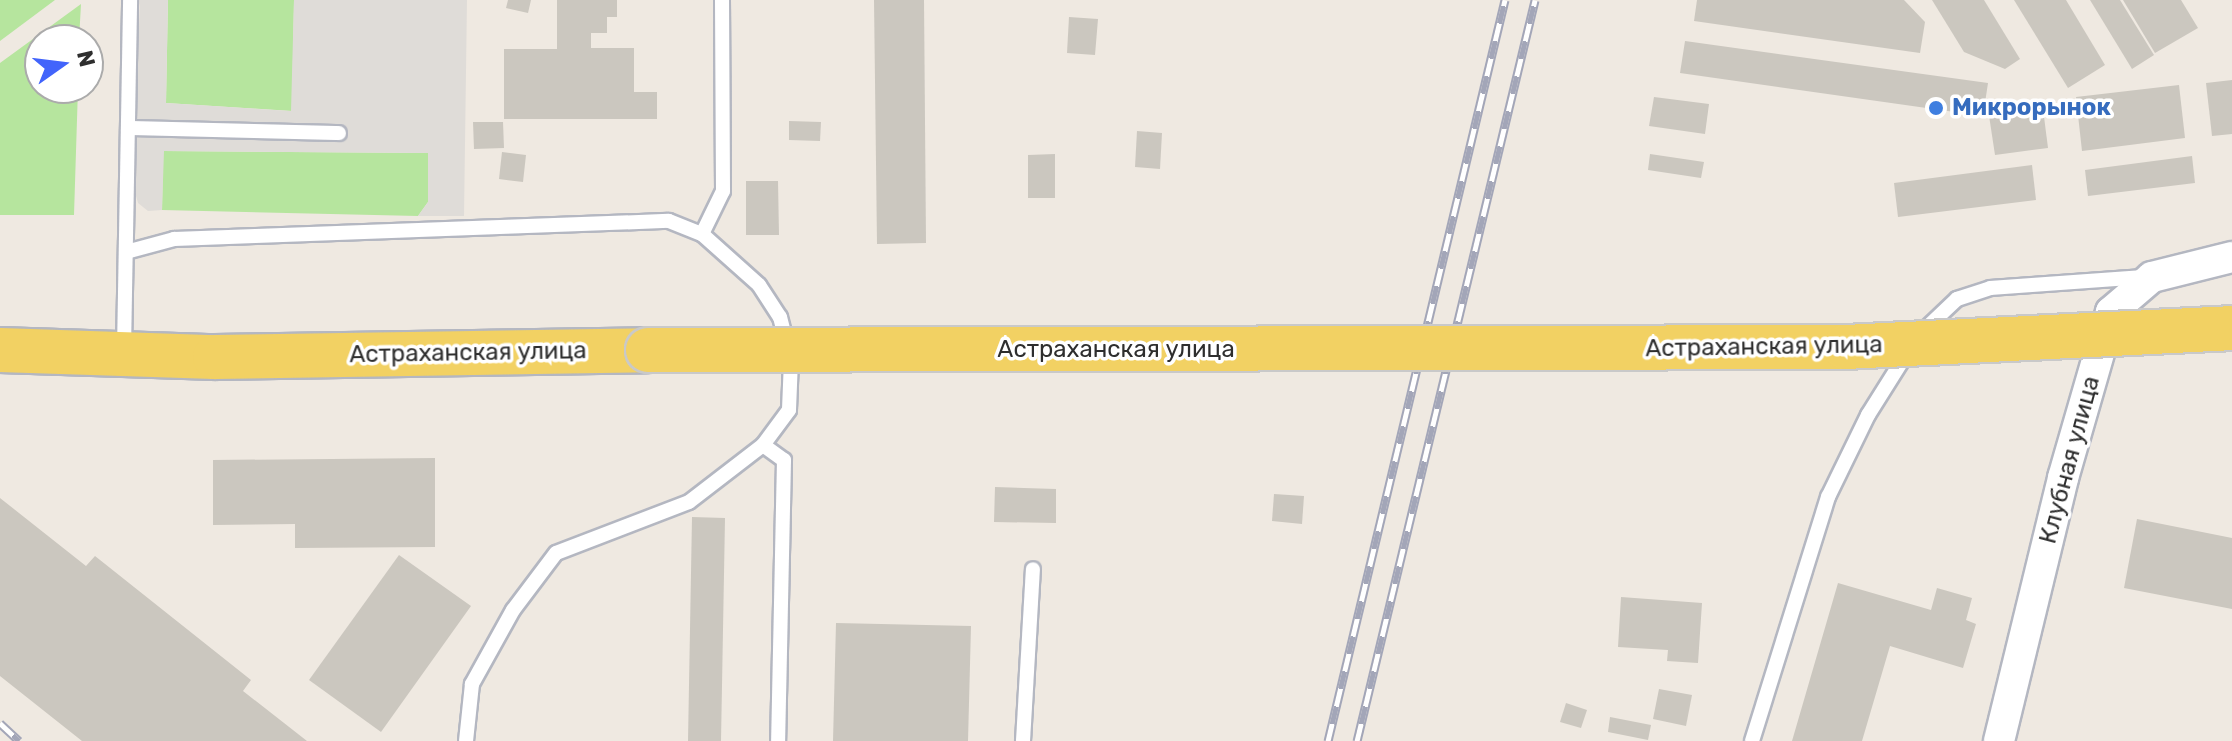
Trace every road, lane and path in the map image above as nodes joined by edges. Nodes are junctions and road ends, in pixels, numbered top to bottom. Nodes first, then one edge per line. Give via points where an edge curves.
1 (130, 0) edge
2 (722, 0) edge
3 (128, 128) junction
4 (339, 133) dead end
5 (702, 234) junction
6 (126, 252) junction
7 (2232, 257) edge
8 (2152, 277) junction
9 (2232, 328) edge
10 (0, 350) edge
11 (124, 354) junction
12 (763, 445) junction
13 (1033, 569) dead end
14 (466, 741) edge
15 (778, 741) edge
16 (1023, 741) edge
17 (1752, 741) edge
18 (1999, 741) edge

1 - 3 lane
2 - 5 lane via 723,191
3 - 4 lane
3 - 6 lane
5 - 6 lane via 669,221 174,239
5 - 12 lane via 759,285 780,317 791,360 789,410
6 - 11 lane
7 - 8 street, Клубная улица
8 - 17 lane via 1990,288 1957,299 1926,325 1868,415 1828,497
8 - 18 street, Клубная улица via 2111,312 2063,478
9 - 11 main road, Астраханская улица, bridge via 1845,347
10 - 11 main road, Астраханская улица
12 - 14 lane via 689,502 556,553 513,610 472,684
12 - 15 lane via 784,460
13 - 16 lane

